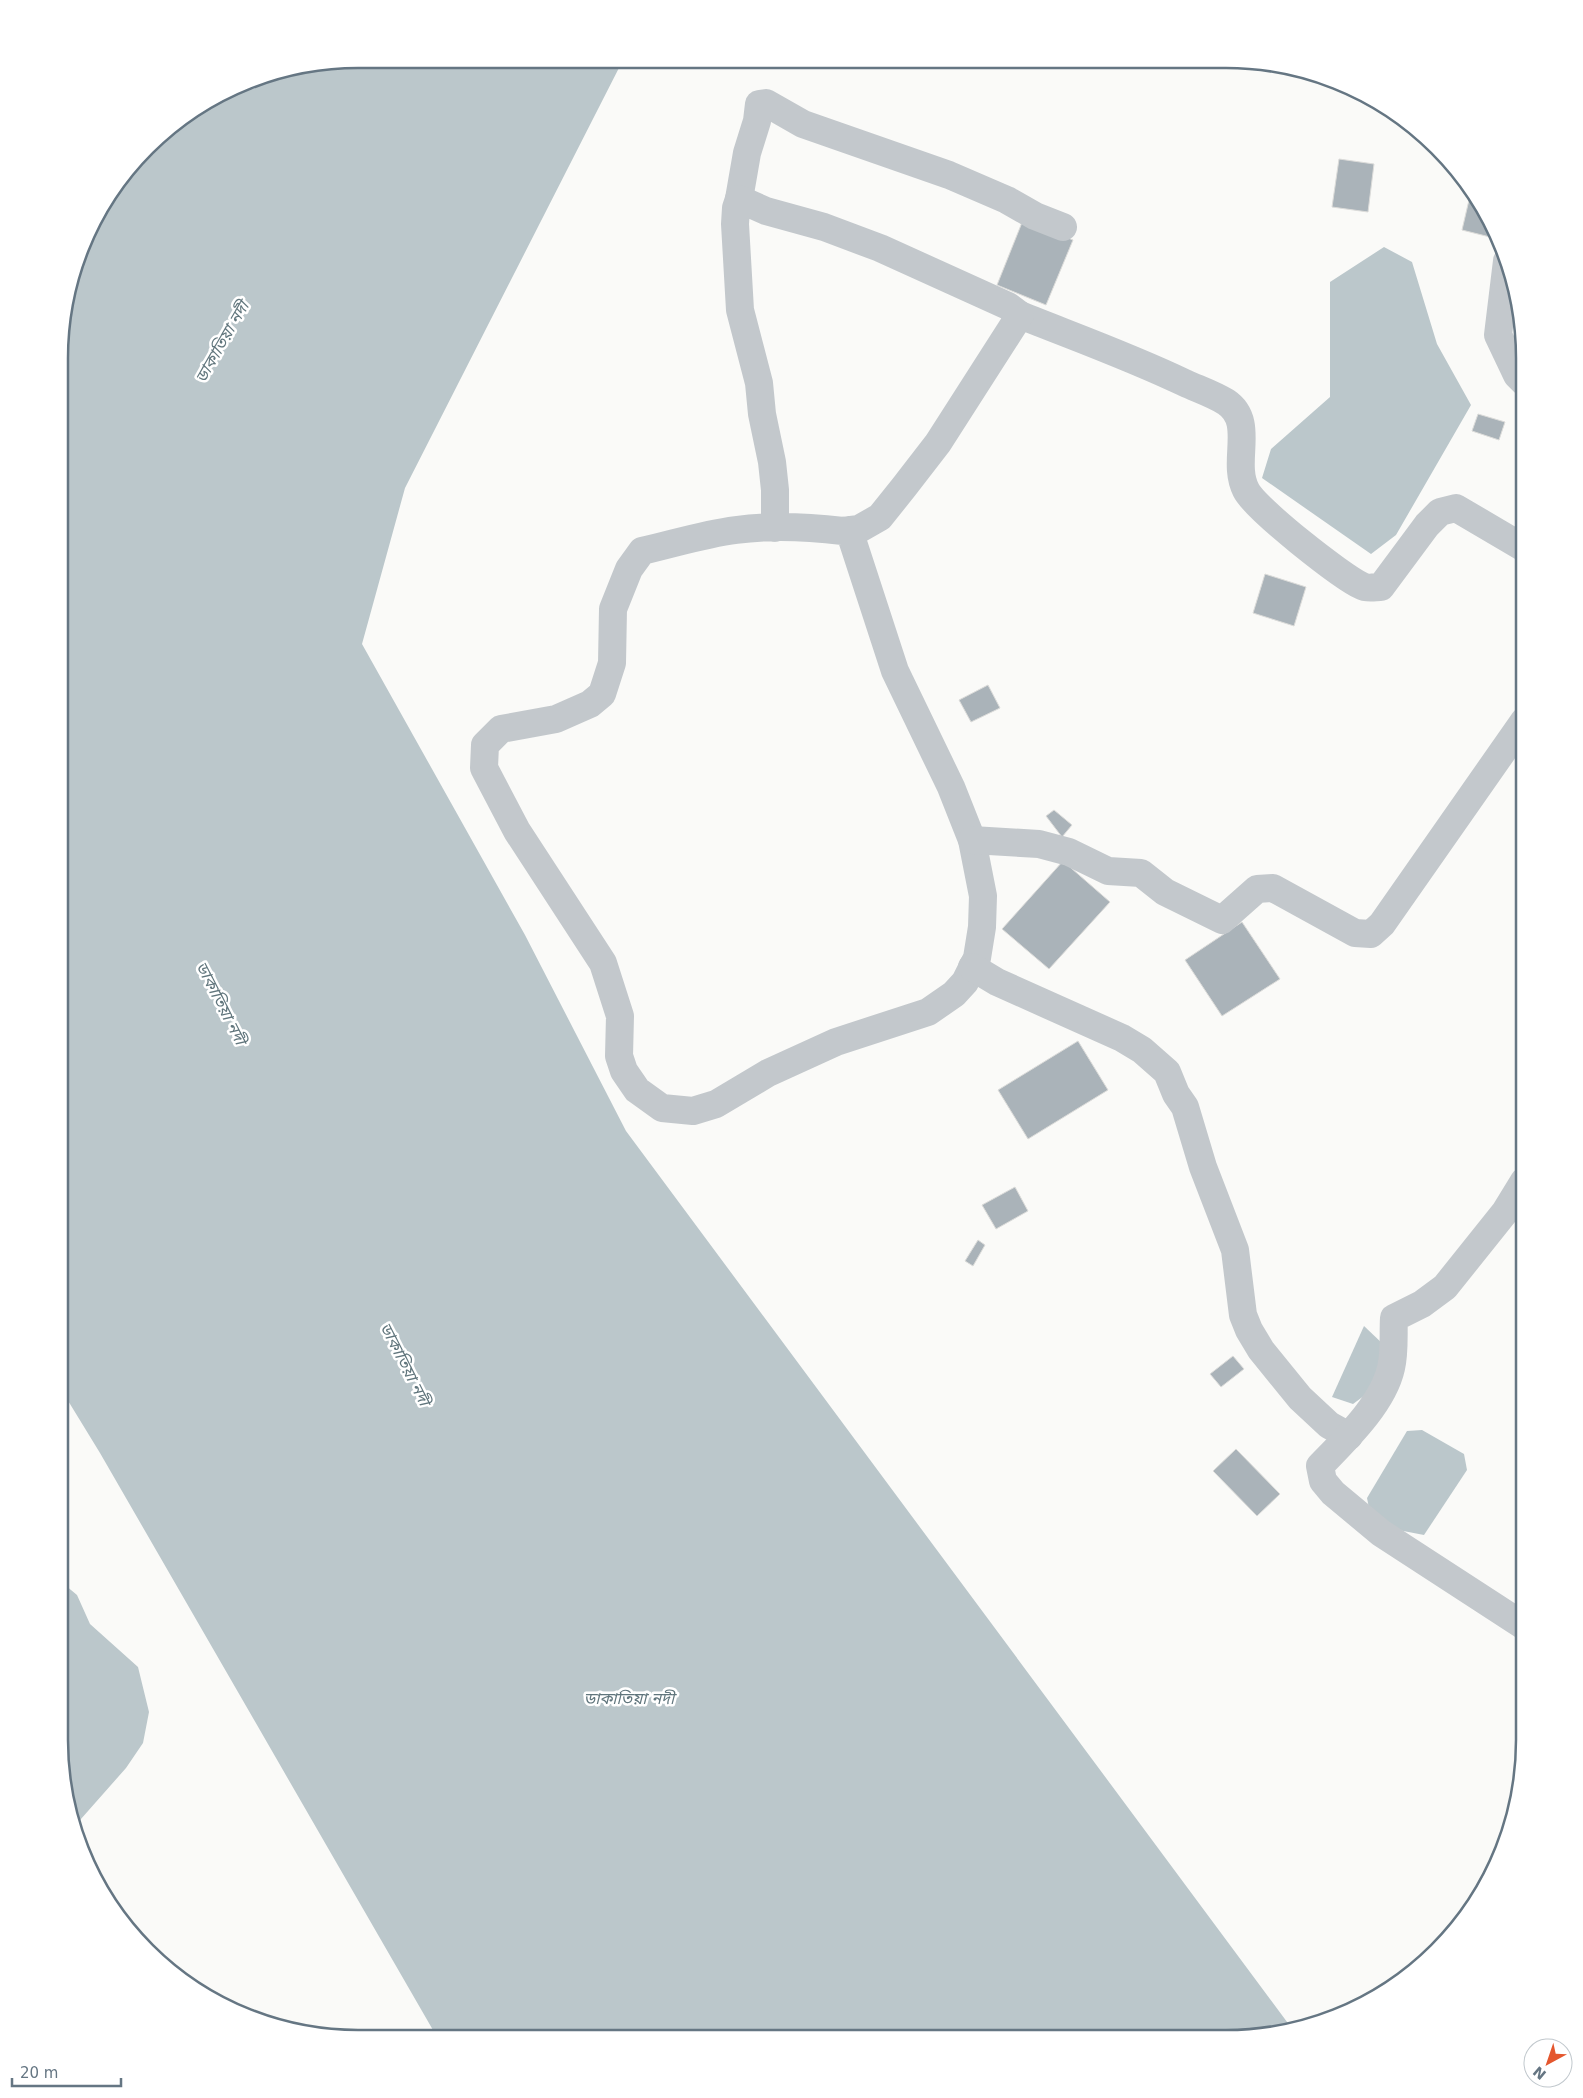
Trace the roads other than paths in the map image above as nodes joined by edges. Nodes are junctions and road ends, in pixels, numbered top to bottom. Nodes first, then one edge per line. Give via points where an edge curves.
1 (740, 199) junction
2 (1063, 227) dead end
3 (1505, 279) edge
4 (1020, 315) junction
5 (1516, 373) edge
6 (775, 528) junction
7 (849, 530) junction
8 (1516, 543) edge
9 (1516, 732) edge
10 (972, 840) junction
11 (972, 967) junction
12 (1516, 1194) edge
13 (1348, 1436) junction
14 (1516, 1621) edge

1 - 2 street via 759,104 766,103 803,124 949,175
1 - 4 street via 766,211 824,227 880,248 1008,306
1 - 6 street via 735,224 740,310 759,383 772,462
3 - 5 street via 1498,335
4 - 7 street via 938,443 904,487 880,517 859,529
4 - 8 street via 1150,366 1226,402 1237,413 1242,427 1239,458 1245,490 1257,504 1336,570 1364,587 1381,587 1440,512 1456,508
6 - 7 street via 801,526
6 - 11 street via 736,530 642,551 629,569 613,609 612,663 602,694 590,704 556,719 502,729 485,745 484,768 516,831 603,964 620,1016 619,1056 624,1071 637,1090 662,1108 693,1111 716,1104 768,1073 836,1042 928,1012 954,994
7 - 10 street via 895,670 951,787
9 - 10 street via 1382,924 1371,934 1356,933 1273,888 1258,889 1222,920 1166,892 1141,873 1108,871 1069,852 1039,844
10 - 11 street via 982,896 982,927 977,958
11 - 13 street via 997,982 1122,1038 1167,1072 1185,1107 1203,1167 1235,1250 1243,1315 1249,1330 1300,1398 1329,1425
12 - 13 street via 1445,1287 1422,1304 1394,1318 1392,1366 1386,1387
13 - 14 street via 1320,1466 1322,1481 1381,1532

